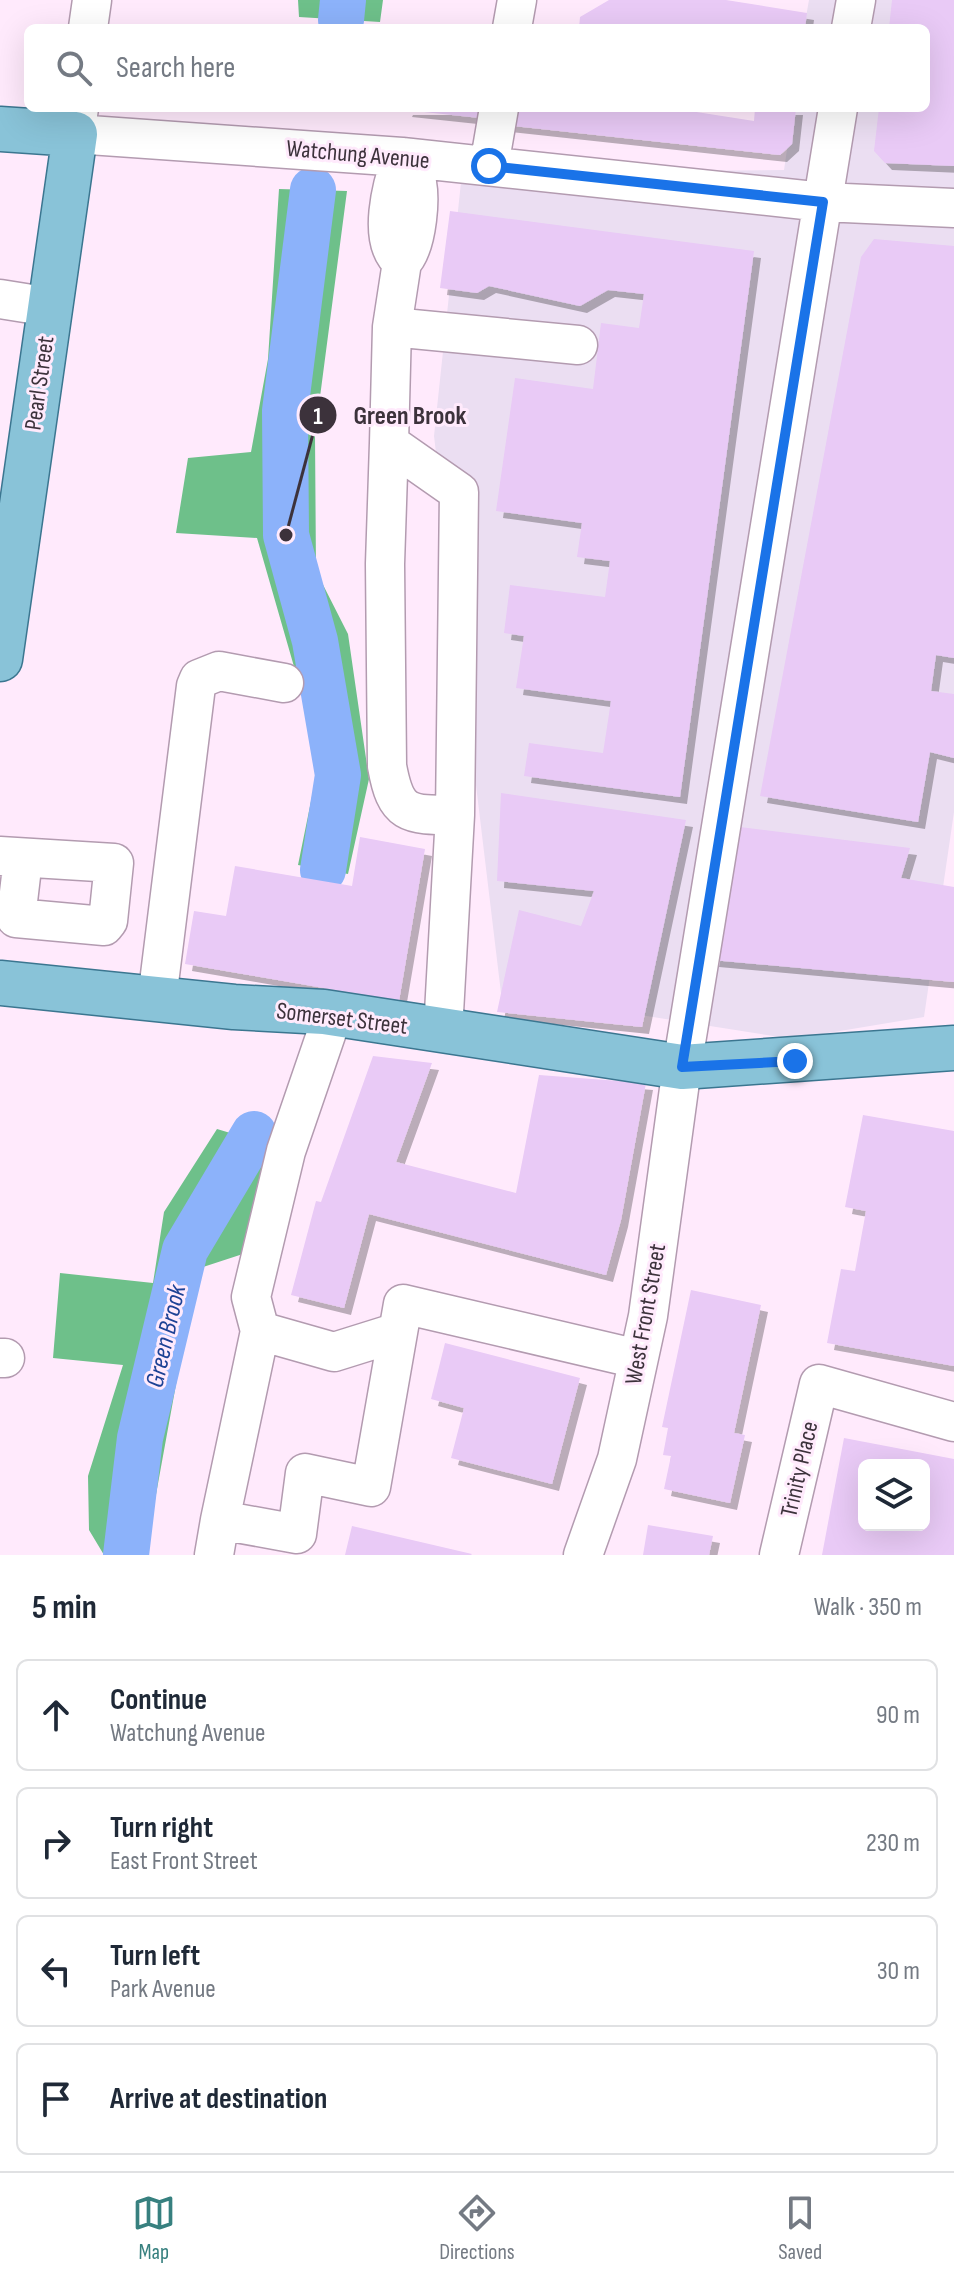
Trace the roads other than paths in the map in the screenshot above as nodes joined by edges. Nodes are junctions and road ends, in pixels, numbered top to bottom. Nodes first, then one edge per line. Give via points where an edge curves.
1 (92, 0) edge
2 (517, 0) edge
3 (856, 0) edge
4 (89, 24) edge
5 (513, 24) edge
6 (852, 24) edge
7 (498, 112) edge
8 (837, 112) edge
9 (77, 121) edge
10 (0, 129) edge
11 (395, 156) junction
12 (489, 166) junction
13 (823, 202) junction
14 (954, 208) edge
15 (0, 299) edge
16 (50, 307) junction
17 (392, 327) junction
18 (578, 345) dead end
19 (389, 443) junction
20 (7, 558) edge
21 (0, 659) edge
22 (284, 683) dead end
23 (455, 815) junction
24 (0, 983) edge
25 (157, 999) junction
26 (333, 1014) junction
27 (443, 1031) junction
28 (954, 1048) edge
29 (682, 1067) junction
30 (260, 1331) junction
31 (398, 1332) junction
32 (638, 1359) junction
33 (954, 1422) edge
34 (217, 1537) edge
35 (583, 1555) edge
36 (779, 1555) edge

1 - 4 street
2 - 5 street
3 - 6 street
7 - 12 street
8 - 13 street, West Front Street
9 - 10 main road, Watchung Avenue
9 - 11 street, Watchung Avenue
9 - 16 main road, Pearl Street
11 - 12 street, Watchung Avenue
11 - 17 street via 391,251 402,262
12 - 13 street, Watchung Avenue
13 - 14 street, Watchung Avenue
13 - 29 street, West Front Street
15 - 16 street
16 - 20 main road, Pearl Street
17 - 18 street
17 - 19 street
19 - 23 street via 459,492
19 - 23 street via 387,766 399,804 432,815
20 - 21 main road, Pearl Street
22 - 25 street via 219,671 199,679 196,686
23 - 27 street
24 - 25 main road, Somerset Street
25 - 26 main road, Somerset Street
26 - 27 main road, Somerset Street
26 - 30 street via 286,1151 251,1297
27 - 29 main road, Somerset Street
28 - 29 main road, Somerset Street
29 - 32 street, West Front Street
30 - 31 street via 334,1352
30 - 34 street
31 - 32 street via 403,1304
31 - 34 street via 371,1487 305,1473 297,1534
32 - 35 street, West Front Street via 617,1459
33 - 36 street, Trinity Place via 819,1384

